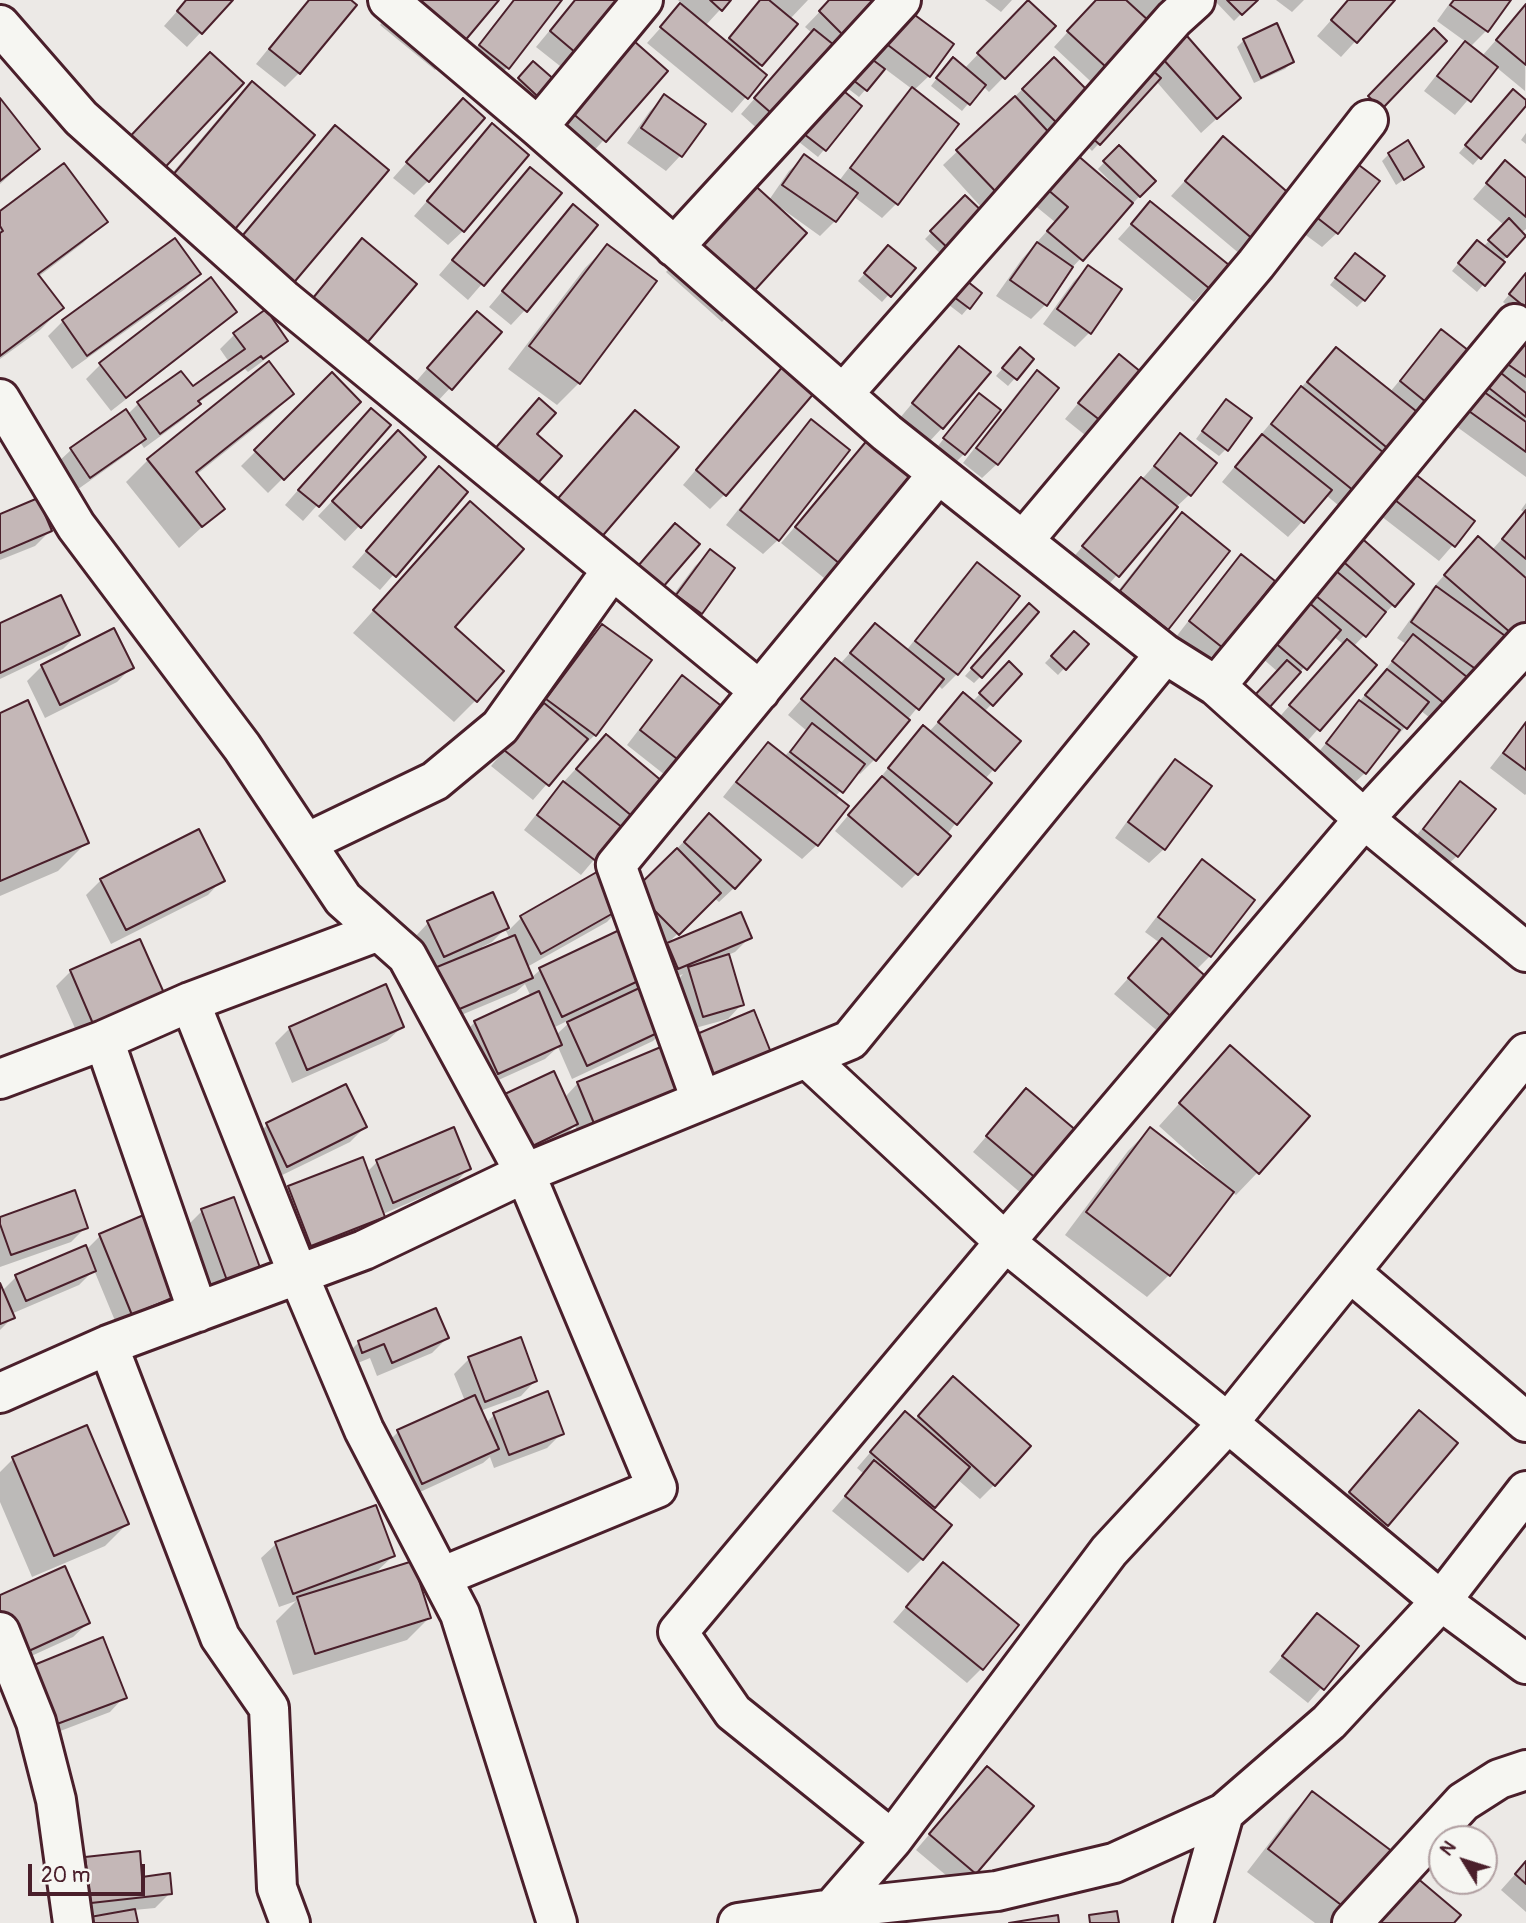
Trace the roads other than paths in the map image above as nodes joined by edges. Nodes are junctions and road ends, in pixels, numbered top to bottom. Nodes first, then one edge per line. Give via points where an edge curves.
1 (387, 0) edge
2 (643, 0) edge
3 (901, 0) edge
4 (1195, 0) edge
5 (0, 25) edge
6 (1368, 120) dead end
7 (538, 127) junction
8 (674, 247) junction
9 (1515, 324) dead end
10 (842, 394) junction
11 (0, 399) edge
12 (938, 474) junction
13 (1023, 541) junction
14 (612, 570) junction
15 (1526, 643) edge
16 (1165, 654) junction
17 (1216, 686) junction
18 (760, 691) junction
19 (1364, 819) junction
20 (306, 844) junction
21 (379, 931) junction
22 (1526, 952) edge
23 (190, 1002) junction
24 (104, 1040) junction
25 (1526, 1053) edge
26 (807, 1058) junction
27 (0, 1079) edge
28 (701, 1100) junction
29 (525, 1172) junction
30 (1005, 1242) junction
31 (1350, 1272) junction
32 (299, 1274) junction
33 (198, 1312) junction
34 (108, 1345) junction
35 (0, 1393) edge
36 (1526, 1422) edge
37 (1228, 1423) junction
38 (1526, 1491) edge
39 (441, 1577) junction
40 (1441, 1601) junction
41 (0, 1632) edge
42 (1526, 1664) edge
43 (1526, 1770) edge
44 (1224, 1813) junction
45 (892, 1840) junction
46 (996, 1907) edge
47 (832, 1909) junction
48 (73, 1923) edge
49 (290, 1923) edge
50 (557, 1923) edge
51 (738, 1923) edge
52 (1194, 1923) edge
53 (1352, 1923) edge

1 - 7 street
2 - 7 street
3 - 8 street
4 - 10 street via 1164,29
5 - 14 street via 81,118 283,299
6 - 13 street via 1256,264
7 - 8 street
8 - 10 street
9 - 17 street
10 - 12 street
11 - 20 street via 76,526 242,747
12 - 13 street
12 - 18 street
13 - 16 street
14 - 18 street
14 - 20 street via 500,727 435,781
15 - 19 street
16 - 17 street
16 - 26 street via 850,1040
17 - 19 street
18 - 28 street via 616,865
19 - 22 street
19 - 30 street
20 - 21 street via 343,898
21 - 23 street
21 - 29 street via 407,956
23 - 24 street
23 - 32 street
24 - 27 street
24 - 33 street
25 - 31 street
26 - 28 street
26 - 30 street
28 - 29 street
29 - 32 street via 364,1250
29 - 39 street via 657,1488
30 - 37 street
30 - 45 street via 678,1632 733,1712
31 - 36 street
31 - 37 street
32 - 33 street
32 - 39 street via 364,1430
33 - 34 street
34 - 35 street
34 - 49 street via 220,1637 269,1708 277,1888
37 - 40 street
37 - 45 street via 1109,1551
38 - 40 street
39 - 50 street via 460,1614
40 - 42 street
40 - 44 street via 1329,1722
41 - 48 street via 36,1722 55,1800
43 - 53 street via 1499,1779 1463,1802
44 - 46 street via 1114,1863
44 - 52 street
45 - 47 street
46 - 47 street
47 - 51 street

